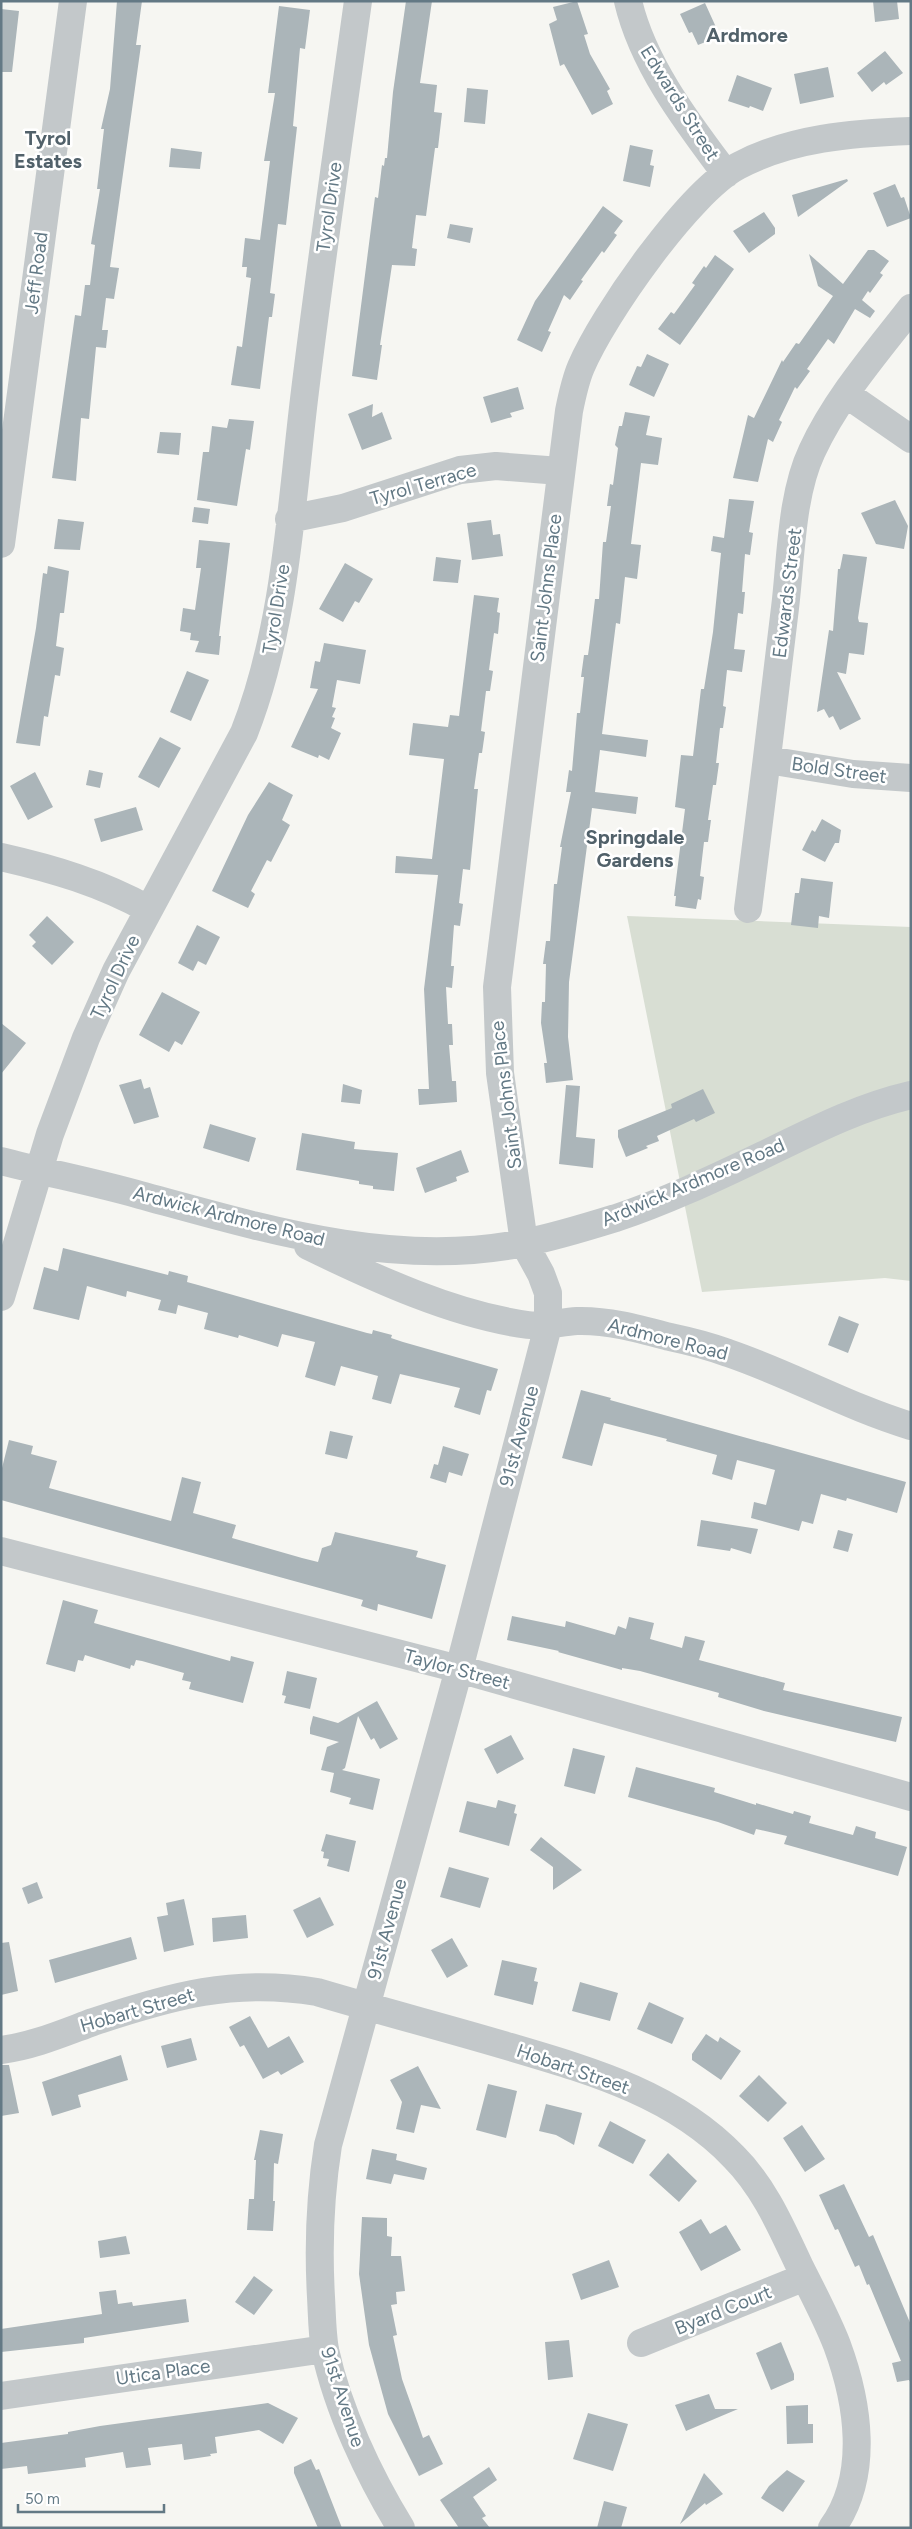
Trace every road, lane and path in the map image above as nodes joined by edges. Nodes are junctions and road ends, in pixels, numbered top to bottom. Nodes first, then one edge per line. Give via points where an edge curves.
1 (73, 1) edge
2 (358, 1) edge
3 (628, 1) edge
4 (911, 130) edge
5 (726, 174) junction
6 (911, 308) edge
7 (846, 394) junction
8 (911, 439) edge
9 (560, 471) junction
10 (289, 519) junction
11 (1, 544) edge
12 (768, 760) junction
13 (911, 778) edge
14 (1, 858) edge
15 (148, 909) junction
16 (748, 909) dead end
17 (911, 1095) edge
18 (1, 1161) edge
19 (38, 1170) junction
20 (280, 1233) junction
21 (524, 1243) junction
22 (1, 1297) edge
23 (548, 1326) junction
24 (911, 1426) edge
25 (1, 1551) edge
26 (459, 1669) junction
27 (911, 1797) edge
28 (365, 2006) junction
29 (1, 2050) edge
30 (805, 2277) junction
31 (641, 2343) dead end
32 (325, 2349) junction
33 (1, 2396) edge
34 (401, 2528) edge
35 (832, 2528) edge

1 - 11 street, Jeff Road
2 - 10 street, Tyrol Drive
3 - 5 street, Edwards Street via 647,54 694,132
4 - 5 street, Saint Johns Place via 818,139 753,158
5 - 9 street, Saint Johns Place via 671,228 610,313 592,345 574,388
6 - 7 street, Edwards Street
7 - 8 street
7 - 12 street, Edwards Street via 811,452 798,499
9 - 10 street, Tyrol Terrace via 496,466 460,470 336,510
9 - 21 street, Saint Johns Place via 496,987 500,1073
10 - 15 street, Tyrol Drive via 266,666 257,699 244,733
12 - 13 street, Bold Street via 853,774
12 - 16 street, Edwards Street
14 - 15 street via 59,870 114,891
15 - 19 street, Tyrol Drive via 86,1038
17 - 21 street, Ardwick Ardmore Road via 835,1119 755,1159 647,1206
18 - 19 street, Ardwick Ardmore Road
19 - 20 street, Ardwick Ardmore Road
19 - 22 street, Tyrol Drive
20 - 21 street, Ardwick Ardmore Road via 406,1251
20 - 23 street, Ardmore Road via 369,1276 463,1310 515,1323
21 - 23 street, 91st Avenue via 542,1274 548,1293
23 - 24 street, Ardmore Road via 577,1321 600,1322 671,1337 728,1353
23 - 26 street, 91st Avenue
25 - 26 street, Taylor Street
26 - 27 street, Taylor Street
26 - 28 street, 91st Avenue
28 - 29 street, Hobart Street via 295,1989 266,1987 202,1991 157,2000 30,2044
28 - 30 street, Hobart Street via 502,2044 617,2081 682,2115 717,2140 754,2181 772,2209
28 - 32 street, 91st Avenue via 328,2145 321,2188 319,2256
30 - 31 street, Byard Court
30 - 35 street, Hobart Street via 832,2332 846,2370 856,2422 852,2483 848,2499
32 - 33 street, Utica Place
32 - 34 street, 91st Avenue via 354,2436

